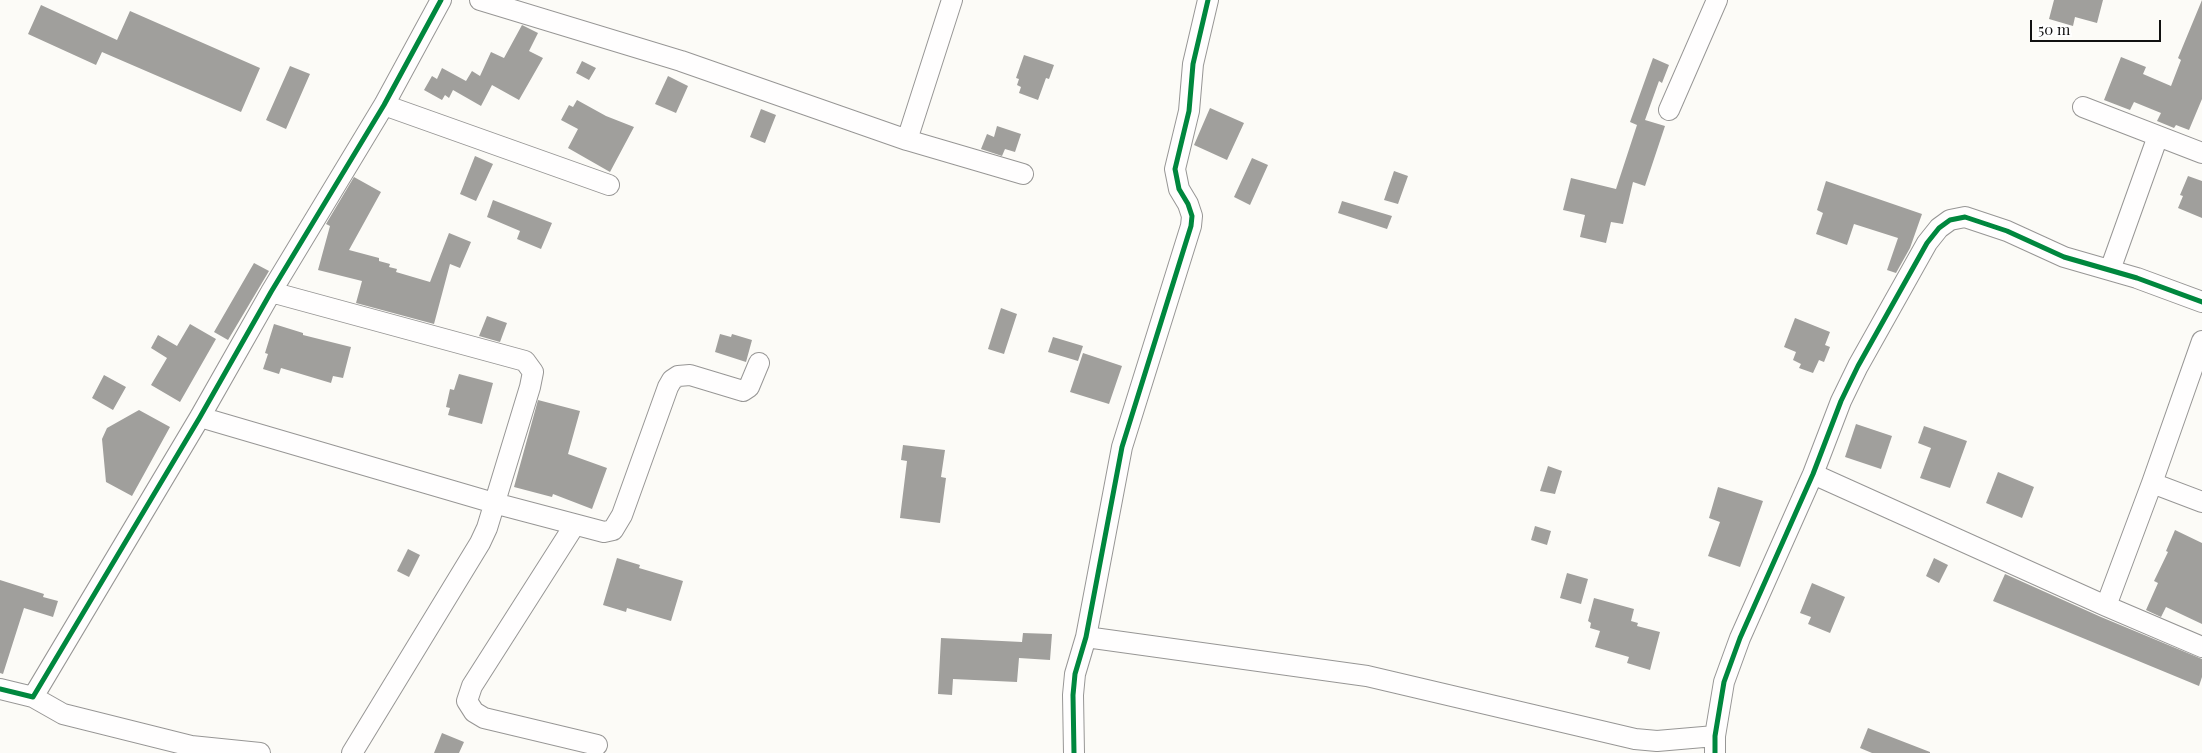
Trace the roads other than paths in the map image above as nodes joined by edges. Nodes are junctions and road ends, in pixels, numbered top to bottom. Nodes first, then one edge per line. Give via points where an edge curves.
1 (441, 0) edge
2 (480, 0) edge
3 (952, 0) edge
4 (1208, 0) edge
5 (1717, 0) edge
6 (384, 105) junction
7 (2083, 108) dead end
8 (1669, 110) dead end
9 (2158, 136) junction
10 (907, 140) junction
11 (2202, 153) edge
12 (1023, 174) dead end
13 (609, 185) dead end
14 (2110, 270) junction
15 (271, 292) junction
16 (2202, 302) edge
17 (2202, 341) edge
18 (758, 363) dead end
19 (200, 417) junction
20 (1813, 474) junction
21 (2152, 483) junction
22 (2202, 502) edge
23 (494, 503) junction
24 (574, 526) junction
25 (2106, 606) junction
26 (1086, 637) junction
27 (2202, 647) edge
28 (0, 689) edge
29 (33, 697) junction
30 (1715, 744) edge
31 (597, 745) dead end
32 (190, 750) edge
33 (260, 753) edge
34 (352, 753) edge
35 (1074, 753) edge

1 - 6 street
2 - 10 street via 681,61
3 - 10 street
4 - 26 street via 1194,64 1190,111 1175,169 1179,190 1192,216 1191,226 1122,447
5 - 8 street
6 - 13 street
6 - 15 street
7 - 9 street
9 - 11 street
9 - 14 street
10 - 12 street
14 - 16 street
14 - 20 street via 2064,257 2007,231 1965,217 1950,220 1927,243 1858,366
15 - 19 street
15 - 23 street via 525,361 533,372 532,379
17 - 21 street
18 - 24 street via 749,387 743,391 690,375 672,380 617,526 604,532
19 - 23 street
19 - 29 street
20 - 25 street
20 - 30 street via 1740,638 1724,682
21 - 22 street
21 - 25 street
23 - 24 street
23 - 34 street via 487,528 471,558
24 - 31 street via 472,686 467,701 474,712 484,718
25 - 27 street
26 - 30 street via 1367,676 1635,739
26 - 35 street via 1075,674
28 - 29 street
29 - 32 street via 63,714
32 - 33 street

